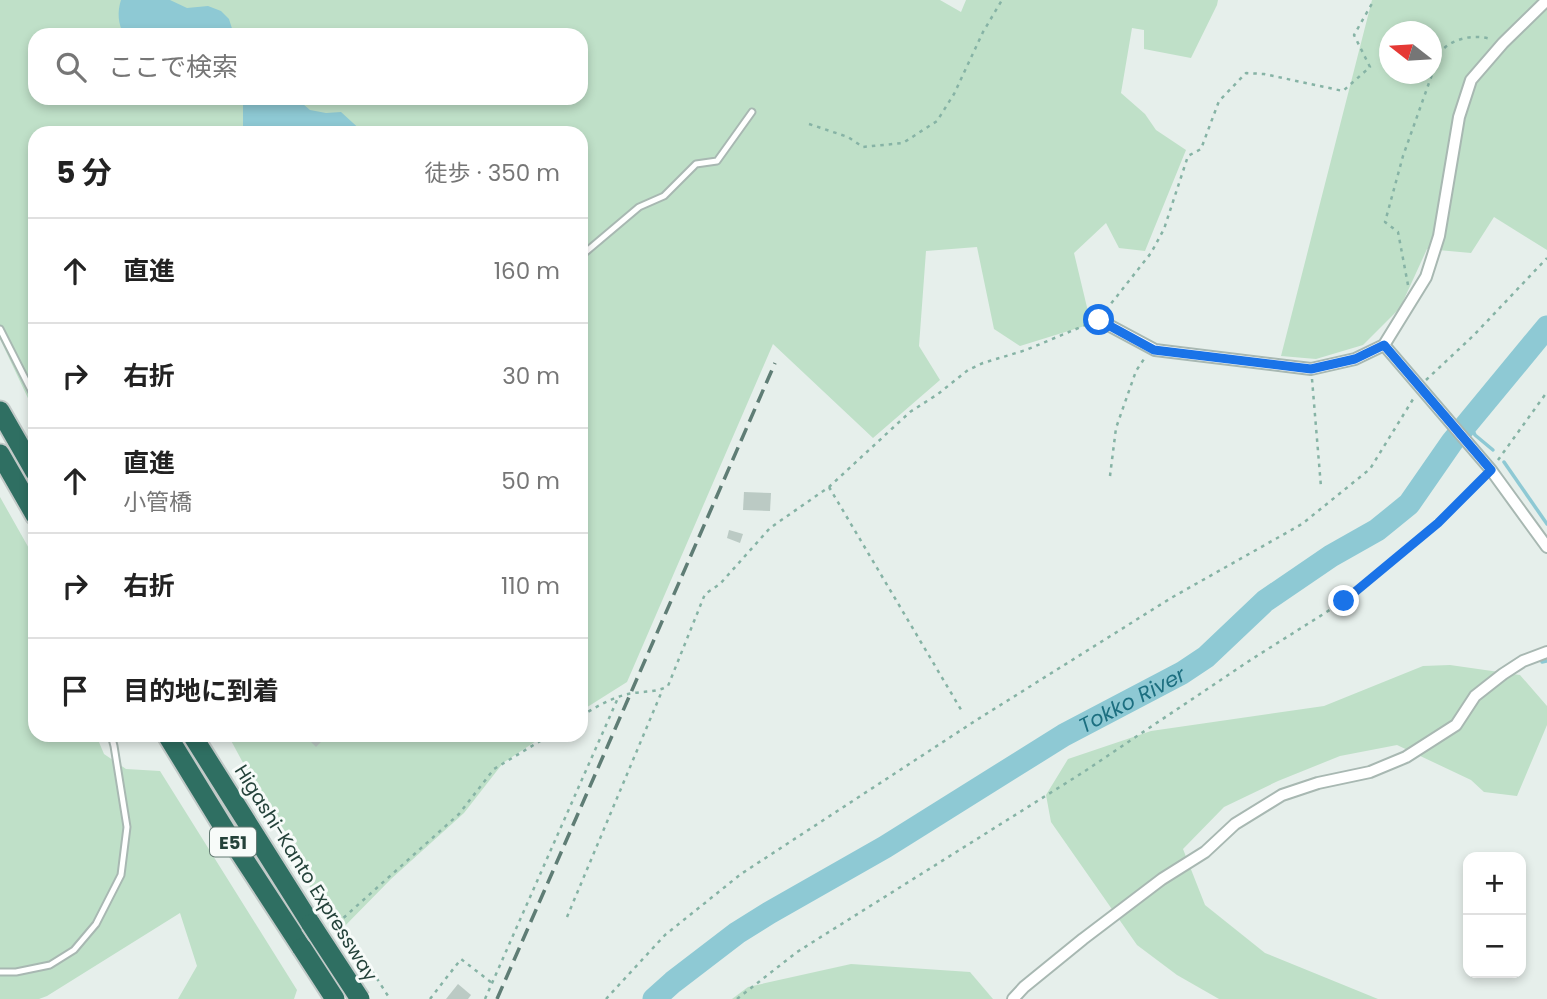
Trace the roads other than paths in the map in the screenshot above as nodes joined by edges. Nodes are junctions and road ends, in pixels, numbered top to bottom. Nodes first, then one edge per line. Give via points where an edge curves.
1 (1547, 0) edge
2 (752, 112) dead end
3 (588, 250) edge
4 (1099, 320) road end
5 (0, 329) edge
6 (1384, 345) junction
7 (28, 384) edge
8 (0, 411) edge
9 (0, 454) edge
10 (28, 460) edge
11 (28, 502) edge
12 (1547, 547) edge
13 (1547, 652) edge
14 (113, 742) edge
15 (171, 742) edge
16 (196, 742) edge
17 (0, 972) edge
18 (335, 999) edge
19 (360, 999) edge
20 (1013, 999) edge

1 - 6 street via 1472,80 1459,117 1439,236 1426,277
2 - 3 lane via 717,160 696,164 664,196 639,207
4 - 6 street via 1154,350 1311,369 1355,359
5 - 7 lane
6 - 12 street via 1488,466
8 - 10 highway
9 - 11 highway
13 - 20 street via 1503,674 1475,696 1455,725 1406,757 1370,772 1282,795 1235,824 1205,852 1073,947
14 - 17 lane via 127,827 120,876 96,924 74,950 50,965
15 - 18 highway, E51, bridge
16 - 19 highway, Higashi-Kanto Expressway / E51, bridge

